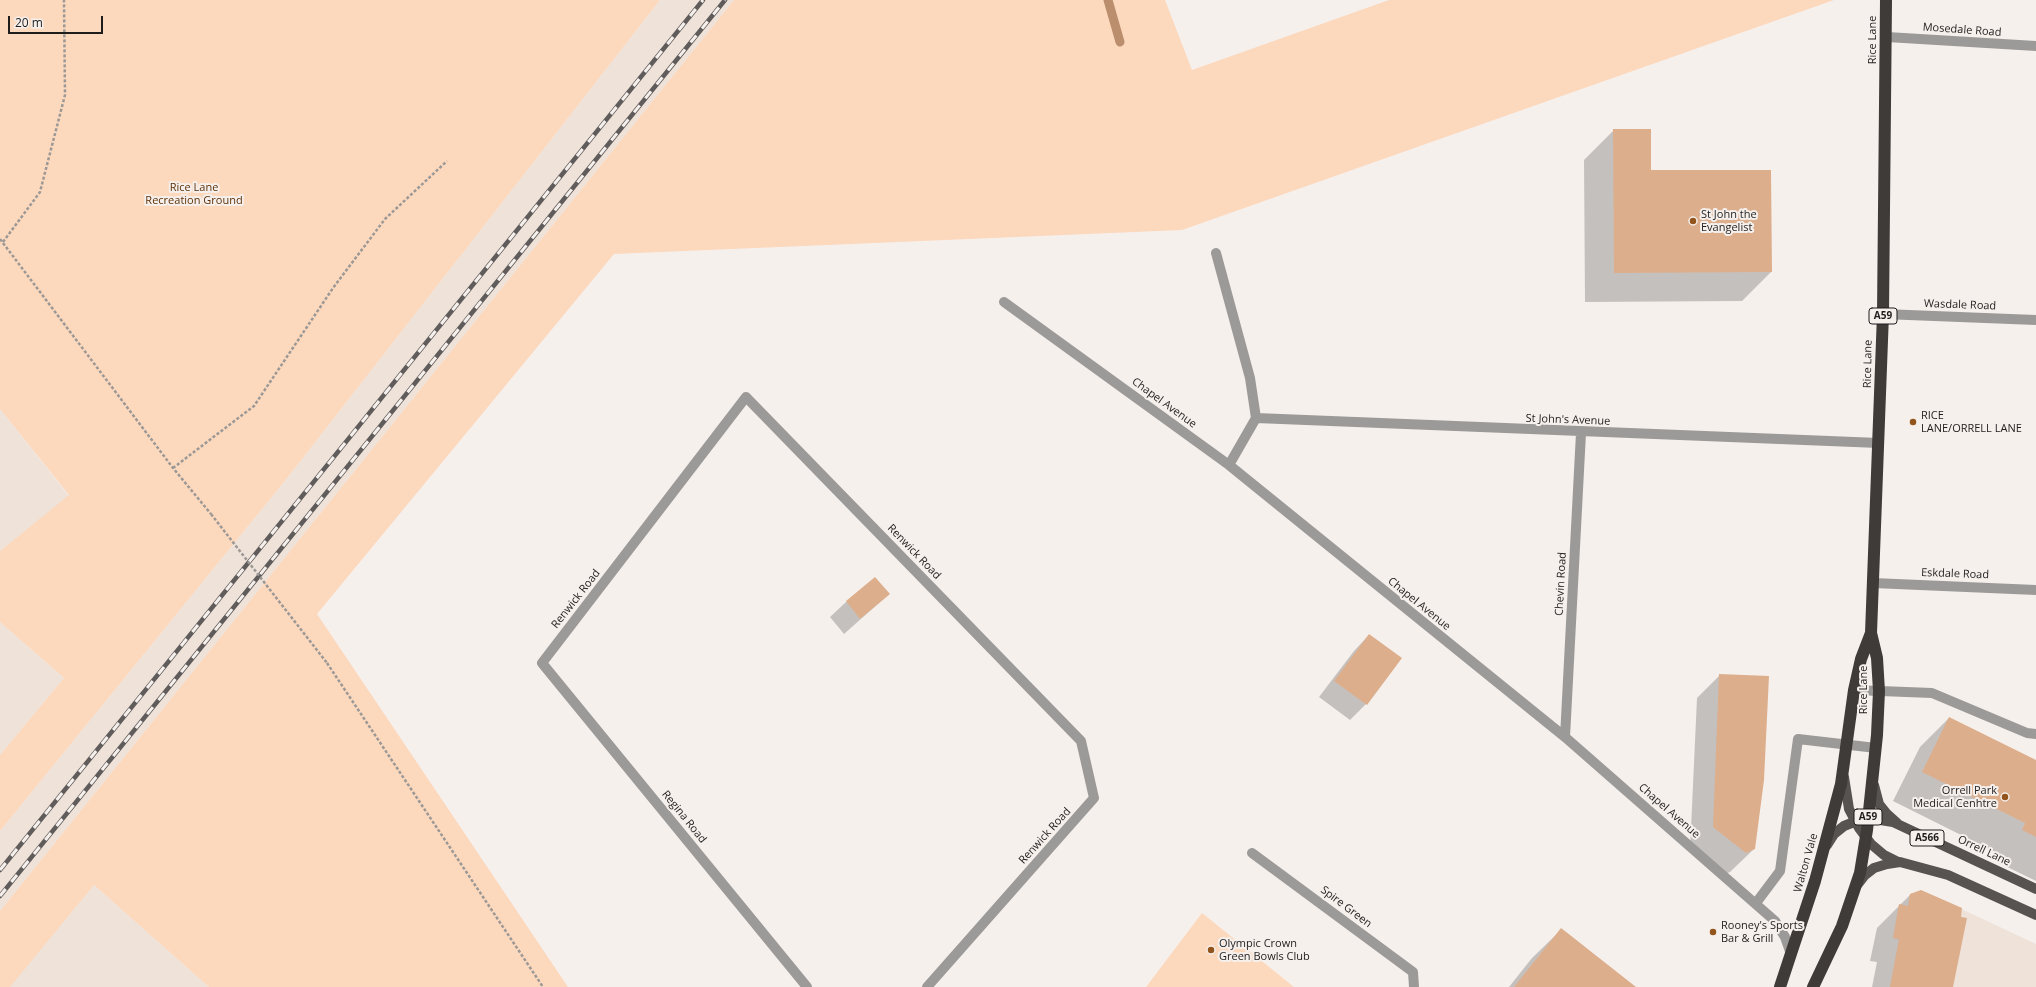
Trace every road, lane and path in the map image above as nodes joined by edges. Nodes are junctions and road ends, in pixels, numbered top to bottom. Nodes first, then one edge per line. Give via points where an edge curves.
1 (64, 0) edge
2 (1886, 0) edge
3 (1887, 37) junction
4 (2036, 46) edge
5 (447, 161) dead end
6 (0, 239) edge
7 (3, 242) junction
8 (1216, 253) dead end
9 (1004, 302) dead end
10 (1883, 314) junction
11 (2036, 320) edge
12 (1256, 418) junction
13 (1581, 433) junction
14 (1879, 443) junction
15 (1229, 465) junction
16 (173, 468) junction
17 (1873, 583) junction
18 (2036, 590) edge
19 (1871, 633) junction
20 (542, 663) joint
21 (1854, 690) junction
22 (1879, 691) junction
23 (2036, 734) edge
24 (1565, 737) junction
25 (1848, 745) junction
26 (1876, 748) junction
27 (1844, 769) junction
28 (1873, 779) junction
29 (1868, 819) junction
30 (1856, 821) junction
31 (1899, 825) junction
32 (1866, 837) junction
33 (1824, 850) junction
34 (1252, 853) dead end
35 (1900, 862) junction
36 (1857, 885) junction
37 (2036, 889) edge
38 (1756, 903) junction
39 (2036, 915) edge
40 (1791, 954) junction
41 (543, 987) edge
42 (807, 987) edge
43 (927, 987) edge
44 (1414, 987) edge
45 (1780, 987) edge
46 (1813, 987) edge

1 - 7 path via 65,95 40,192
2 - 3 highway, Rice Lane / A59
3 - 4 street, Mosedale Road
3 - 10 highway, Rice Lane / A59
5 - 16 path via 385,219 333,288 254,406
6 - 7 path
7 - 16 path
8 - 12 street via 1250,378
9 - 15 street, Chapel Avenue
10 - 11 street, Wasdale Road
10 - 14 highway, Rice Lane / A59
12 - 13 street, St John's Avenue
12 - 15 street
13 - 14 street, St John's Avenue
13 - 24 street, Chevin Road
14 - 17 highway, Rice Lane / A59
15 - 24 street, Chapel Avenue
16 - 41 path, bridge via 328,662
17 - 18 street, Eskdale Road
17 - 19 highway, Rice Lane / A59
19 - 21 highway, Rice Lane / A59 via 1861,659
19 - 22 highway, Rice Lane / A59 via 1877,658
20 - 42 street, Regina Road
20 - 43 street, Renwick Road via 746,397 1081,741 1094,798
21 - 22 street
21 - 25 highway, Rice Lane / A59
22 - 23 street via 1932,692 2026,733
22 - 26 highway, Rice Lane / A59
24 - 38 street, Chapel Avenue
25 - 26 street
25 - 27 highway, Walton Vale / A59
25 - 38 street via 1798,739 1780,870
26 - 28 highway, A59
27 - 30 main road via 1849,809
27 - 33 highway, Walton Vale / A59
28 - 29 highway, A59
28 - 31 main road, Orrell Lane / A566 via 1879,804
29 - 30 main road, Orrell Lane / A566
29 - 31 main road, Orrell Lane / A566
29 - 32 highway, A59
30 - 32 main road
30 - 33 main road, Orrell Lane / A566 via 1834,834
31 - 37 main road, Orrell Lane / A566
32 - 35 main road via 1884,855
32 - 36 highway, A59
33 - 40 highway, Walton Vale / A59
34 - 44 street, Spire Green via 1413,972
35 - 36 main road via 1874,868 1864,875
35 - 39 main road via 1948,875
36 - 46 highway, A59 via 1842,926
38 - 40 street, Chapel Avenue via 1775,921 1785,937
40 - 45 highway, Walton Vale / A59

